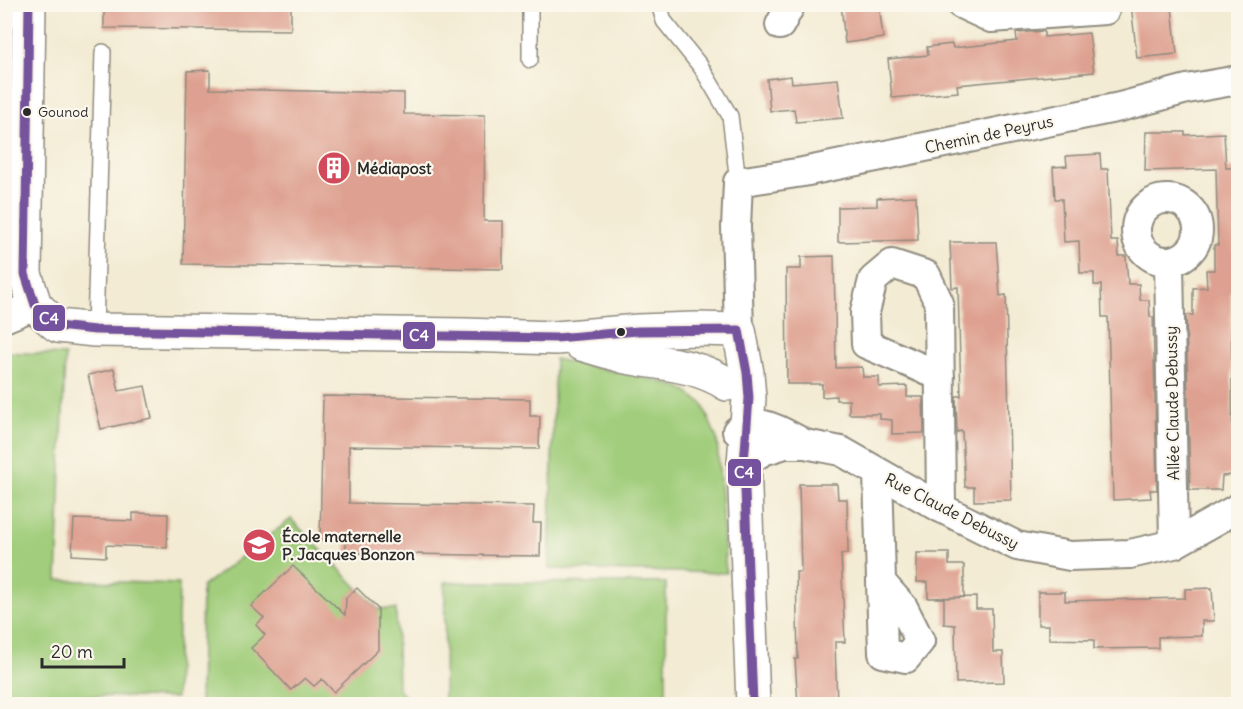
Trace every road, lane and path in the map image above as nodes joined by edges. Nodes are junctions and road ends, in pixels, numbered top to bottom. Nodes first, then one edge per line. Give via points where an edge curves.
1 (29, 4) edge
2 (530, 4) edge
3 (659, 4) edge
4 (961, 4) edge
5 (1104, 4) edge
6 (103, 52) dead end
7 (530, 60) dead end
8 (1239, 80) edge
9 (738, 182) junction
10 (1169, 262) dead end
11 (35, 305) junction
12 (4, 318) edge
13 (95, 330) junction
14 (556, 338) junction
15 (735, 356) junction
16 (940, 376) dead end
17 (742, 427) junction
18 (805, 444) junction
19 (744, 463) junction
20 (878, 472) junction
21 (941, 508) junction
22 (1239, 508) edge
23 (1174, 544) junction
24 (881, 582) dead end
25 (753, 705) edge

1 - 11 street via 25,274
2 - 7 lane
3 - 9 lane via 664,21 701,68 730,116
4 - 5 street via 991,18 1105,10
6 - 13 lane
8 - 9 street, Chemin de Peyrus via 803,172
9 - 15 street
10 - 23 street, Allée Claude Debussy
11 - 12 street
11 - 13 street via 58,326
13 - 14 street
14 - 15 street via 623,356 695,368
14 - 15 street via 695,329
15 - 17 street via 748,390
16 - 21 street
17 - 18 street, Rue Claude Debussy via 761,423
17 - 19 street
18 - 19 street, Rue Claude Debussy via 785,444
18 - 20 street, Rue Claude Debussy via 841,451
19 - 25 street
20 - 21 street, Rue Claude Debussy
20 - 24 street
21 - 23 street, Rue Claude Debussy via 1017,546 1070,556 1130,554
22 - 23 street, Rue Claude Debussy

